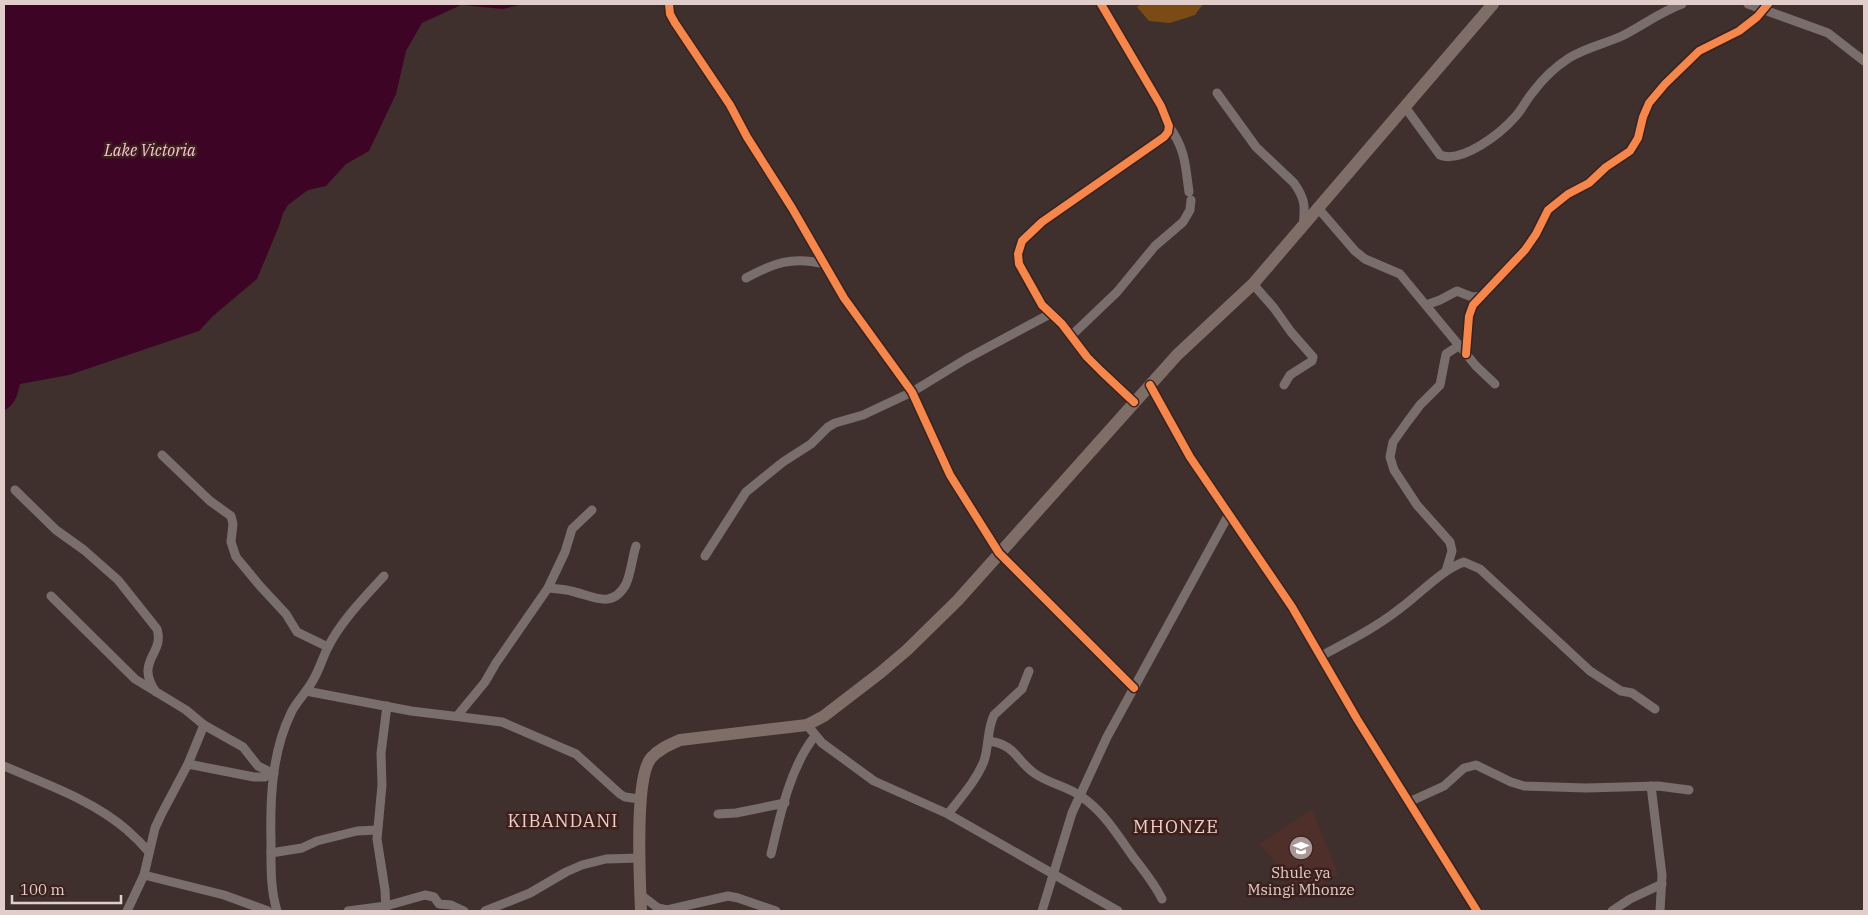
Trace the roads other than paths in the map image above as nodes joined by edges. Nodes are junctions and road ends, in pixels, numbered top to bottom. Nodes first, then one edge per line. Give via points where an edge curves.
1 (669, 4) edge
2 (1101, 4) edge
3 (1493, 4) edge
4 (1682, 4) edge
5 (1748, 4) edge
6 (1766, 6) edge
7 (1864, 61) edge
8 (1217, 93) dead end
9 (1405, 107) junction
10 (1169, 126) junction
11 (1318, 208) junction
12 (1303, 227) junction
13 (824, 264) junction
14 (746, 278) dead end
15 (1253, 284) junction
16 (1482, 296) junction
17 (1426, 305) junction
18 (1050, 314) junction
19 (1071, 336) junction
20 (1460, 345) junction
21 (1466, 354) junction
22 (1495, 384) dead end
23 (1150, 385) junction
24 (1284, 385) dead end
25 (912, 392) junction
26 (1134, 402) junction
27 (162, 455) dead end
28 (15, 490) dead end
29 (592, 510) dead end
30 (1229, 514) junction
31 (636, 546) dead end
32 (999, 553) junction
33 (705, 556) dead end
34 (1446, 570) junction
35 (384, 576) dead end
36 (548, 588) junction
37 (51, 596) dead end
38 (328, 647) junction
39 (1321, 656) junction
40 (1029, 671) dead end
41 (1134, 688) junction
42 (306, 691) junction
43 (156, 693) junction
44 (388, 706) junction
45 (1655, 709) dead end
46 (457, 716) junction
47 (807, 725) junction
48 (204, 726) junction
49 (815, 736) junction
50 (989, 741) junction
51 (188, 764) junction
52 (4, 766) edge
53 (272, 774) junction
54 (1651, 786) junction
55 (1689, 790) dead end
56 (1080, 795) junction
57 (640, 799) junction
58 (1409, 802) junction
59 (785, 803) junction
60 (718, 814) dead end
61 (948, 814) junction
62 (377, 830) junction
63 (149, 852) junction
64 (271, 854) junction
65 (771, 854) dead end
66 (640, 858) junction
67 (1052, 872) junction
68 (144, 875) junction
69 (1662, 884) junction
70 (640, 895) junction
71 (1162, 899) dead end
72 (274, 901) junction
73 (386, 909) edge
74 (127, 911) edge
75 (267, 911) edge
76 (277, 911) edge
77 (348, 911) edge
78 (464, 911) edge
79 (485, 911) edge
80 (641, 911) edge
81 (776, 911) edge
82 (1042, 911) edge
83 (1118, 911) edge
84 (1477, 911) edge
85 (1612, 911) edge
86 (1660, 911) edge

1 - 13 street via 675,23 730,106
2 - 10 street via 1161,106
3 - 9 main road
4 - 9 street via 1623,36 1568,59 1532,93 1507,125 1473,150 1460,155 1447,158 1440,155
5 - 6 street
6 - 7 street via 1828,33
6 - 16 street via 1739,32 1699,51 1665,84 1650,103 1630,151 1548,210 1525,250
8 - 12 street via 1256,147 1299,190 1305,205
9 - 11 main road
10 - 18 street via 1164,137 1042,222 1022,241 1019,264
10 - 19 street via 1184,154 1190,210 1183,222 1155,246 1117,292
11 - 12 main road
11 - 17 street via 1354,251 1400,274
12 - 15 main road
13 - 14 street via 809,260 789,261
13 - 25 street via 866,331
15 - 23 main road via 1194,337
15 - 24 street via 1313,357 1312,362 1287,378
16 - 17 street via 1472,297 1457,291
16 - 21 street via 1473,305 1469,316
17 - 20 street
18 - 19 street
18 - 25 street
19 - 26 street via 1101,372
20 - 21 street
20 - 34 street via 1446,354 1440,385 1420,405 1393,442 1390,457 1394,470 1417,505 1450,542 1452,550
21 - 22 street
23 - 26 main road
23 - 30 street via 1190,457
25 - 32 street via 950,475
25 - 33 street via 863,415 835,423 804,450 765,475 737,504
26 - 32 main road
27 - 38 street via 210,501 231,516 234,553 286,614 297,632
28 - 43 street via 56,530 118,580 157,630 158,642 147,672
29 - 36 street via 572,529
30 - 39 street
30 - 41 street
31 - 36 street via 626,584 608,600
32 - 41 street
32 - 47 main road via 958,600 907,650 824,716
34 - 39 street via 1396,612
34 - 45 street via 1464,562 1472,564 1590,671
35 - 38 street via 346,620
36 - 46 street via 485,682
37 - 43 street via 135,679
38 - 42 street
39 - 58 street via 1356,719
40 - 50 street via 1022,689 991,720
41 - 56 street
42 - 44 street
42 - 53 street via 290,713
43 - 48 street via 186,710
44 - 46 street
44 - 62 street via 380,753 382,785
46 - 57 street via 502,722 566,748 585,760 620,794
47 - 49 street
47 - 57 main road via 680,740 664,747 650,759 643,775
48 - 51 street
48 - 53 street via 243,747 258,766
49 - 59 street via 805,748
49 - 61 street via 874,781
50 - 56 street via 1007,746 1032,772
50 - 61 street via 979,771
51 - 53 street via 254,778
51 - 63 street via 160,815
52 - 63 street via 107,816
53 - 64 street
54 - 55 street
54 - 58 street via 1524,786 1476,765 1464,768 1444,786
54 - 69 street
56 - 67 street
56 - 71 street via 1111,824 1153,881
57 - 66 main road
58 - 84 street
59 - 60 street
59 - 65 street
61 - 67 street
62 - 64 street via 357,831
62 - 73 street
63 - 68 street
64 - 72 street
66 - 70 main road
66 - 79 street via 606,859 582,865 530,893
67 - 82 street
67 - 83 street
68 - 74 street
68 - 75 street via 224,895
69 - 85 street
69 - 86 street
70 - 80 main road
70 - 81 street via 661,910 728,896
72 - 75 street
72 - 76 street
73 - 77 street
73 - 78 street via 425,895 434,897 439,904 452,905

